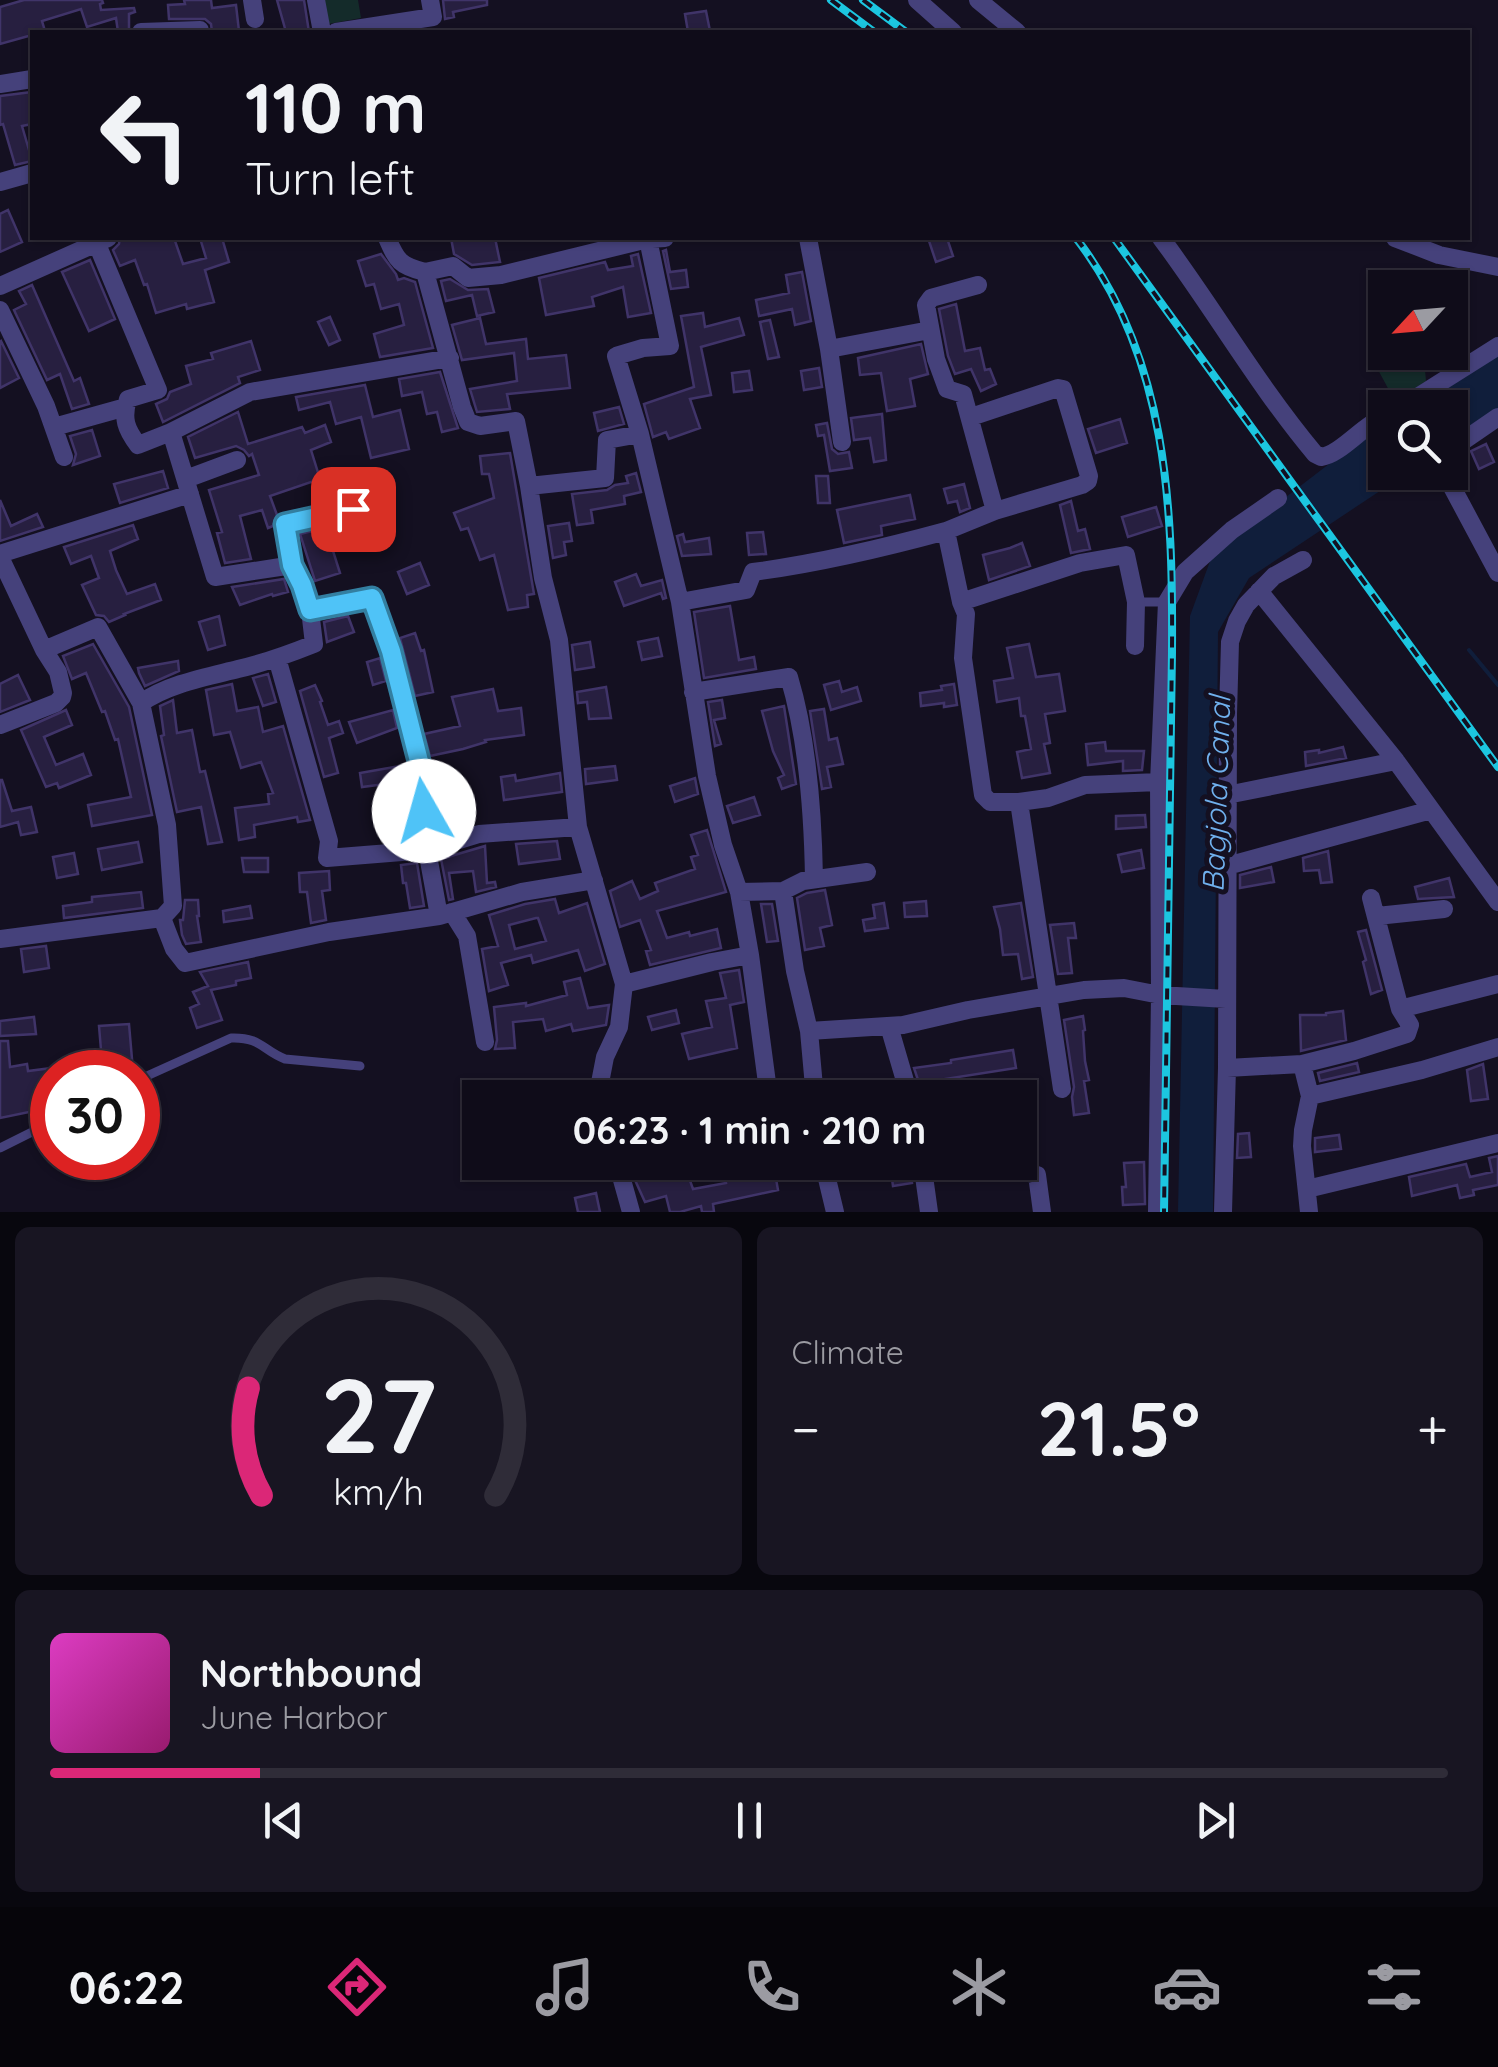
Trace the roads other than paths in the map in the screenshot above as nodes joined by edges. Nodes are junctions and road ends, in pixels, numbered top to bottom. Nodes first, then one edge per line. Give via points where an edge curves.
1 (316, 0) edge
2 (917, 0) edge
3 (978, 0) edge
4 (433, 17) edge
5 (322, 30) edge
6 (349, 30) edge
7 (951, 30) edge
8 (1015, 30) edge
9 (30, 79) edge
10 (0, 84) edge
11 (30, 174) edge
12 (0, 182) edge
13 (102, 240) edge
14 (388, 240) edge
15 (640, 240) edge
16 (648, 240) edge
17 (808, 240) edge
18 (1163, 240) edge
19 (1401, 240) edge
20 (1498, 267) edge
21 (425, 272) junction
22 (978, 285) dead end
23 (0, 286) edge
24 (0, 310) edge
25 (930, 330) junction
26 (1498, 346) edge
27 (829, 349) junction
28 (450, 358) junction
29 (1428, 390) edge
30 (126, 407) junction
31 (971, 417) junction
32 (1498, 417) edge
33 (1368, 424) edge
34 (54, 427) junction
35 (171, 432) junction
36 (640, 434) junction
37 (1468, 438) edge
38 (842, 442) dead end
39 (64, 457) dead end
40 (237, 460) dead end
41 (188, 486) junction
42 (530, 486) junction
43 (1454, 490) edge
44 (1278, 498) dead end
45 (386, 502) dead end
46 (996, 511) junction
47 (946, 531) junction
48 (0, 556) edge
49 (1303, 560) dead end
50 (292, 565) junction
51 (1498, 574) edge
52 (1259, 591) junction
53 (680, 602) junction
54 (961, 602) junction
55 (1136, 602) junction
56 (1168, 602) junction
57 (310, 610) junction
58 (1134, 646) dead end
59 (44, 650) junction
60 (277, 658) junction
61 (694, 692) junction
62 (140, 704) junction
63 (0, 725) edge
64 (1396, 761) junction
65 (1159, 782) junction
66 (1228, 795) junction
67 (1019, 802) junction
68 (1431, 810) junction
69 (578, 827) junction
70 (427, 850) junction
71 (1227, 866) junction
72 (866, 872) dead end
73 (594, 880) junction
74 (814, 880) junction
75 (783, 891) junction
76 (739, 892) junction
77 (1498, 902) edge
78 (1444, 910) dead end
79 (446, 914) junction
80 (162, 918) junction
81 (0, 939) edge
82 (750, 956) junction
83 (624, 984) junction
84 (1498, 984) edge
85 (1160, 995) junction
86 (1049, 997) junction
87 (1224, 999) junction
88 (1400, 1009) junction
89 (889, 1026) junction
90 (809, 1031) junction
91 (486, 1042) dead end
92 (1498, 1048) edge
93 (1302, 1064) junction
94 (360, 1066) dead end
95 (1228, 1068) junction
96 (160, 1070) edge
97 (600, 1080) edge
98 (767, 1080) edge
99 (813, 1080) edge
100 (905, 1080) edge
101 (1062, 1090) dead end
102 (1310, 1096) junction
103 (30, 1133) edge
104 (1498, 1143) edge
105 (0, 1148) edge
106 (1037, 1176) edge
107 (621, 1180) edge
108 (827, 1180) edge
109 (925, 1180) edge
110 (1308, 1189) junction
111 (630, 1212) edge
112 (835, 1212) edge
113 (929, 1212) edge
114 (1042, 1212) edge
115 (1157, 1212) edge
116 (1223, 1212) edge
117 (1309, 1212) edge

1 - 5 street
2 - 7 street
3 - 8 street
4 - 6 street
9 - 10 street
11 - 12 street
13 - 23 street
13 - 30 street via 158,390 128,399
14 - 21 street via 406,267
15 - 21 street via 501,275 468,278 453,266
16 - 36 street via 670,346 616,356
17 - 27 street
18 - 33 street via 1309,447 1321,457 1333,454
19 - 20 street
21 - 28 street
22 - 25 street via 932,298 926,305
24 - 34 street
25 - 27 street
25 - 31 street via 947,389 963,394
26 - 29 street
27 - 38 street
28 - 35 street via 250,392
28 - 42 street via 468,422 516,421
30 - 34 street
30 - 35 street via 126,428 138,445
31 - 46 street
31 - 46 street via 1064,389 1089,476 1082,485
32 - 37 street
34 - 39 street
35 - 41 street
36 - 42 street via 607,440 605,478
36 - 53 street
40 - 41 street
41 - 48 street
41 - 50 street via 215,577
42 - 69 street via 542,578 559,640
43 - 51 street
44 - 56 street via 1185,572
45 - 50 street via 285,524
46 - 47 street
47 - 53 street via 753,572 746,590
47 - 54 street
48 - 59 street
49 - 52 street
50 - 57 street
52 - 64 street
52 - 66 street via 1230,642
53 - 61 street
54 - 55 street via 1126,555
54 - 67 street via 983,794 990,802
55 - 56 lane
55 - 58 street
56 - 65 street
57 - 60 street via 314,644
57 - 70 street via 372,598 422,773
59 - 62 street via 98,626
59 - 63 street via 58,672 62,698
60 - 62 street via 207,676
60 - 70 street via 328,858
61 - 74 street via 789,677 814,833
61 - 76 street via 706,776
62 - 80 street via 167,824 174,906
64 - 66 street
64 - 68 street
65 - 67 street via 1085,786
65 - 85 street
66 - 71 street
67 - 86 street
68 - 71 street
68 - 77 street
69 - 70 street via 480,834
69 - 73 street
70 - 79 street
71 - 87 street
72 - 74 street
73 - 79 street
73 - 83 street
74 - 75 street
75 - 76 street
75 - 90 street
76 - 82 street
78 - 88 street via 1374,907
79 - 80 street via 185,963
79 - 91 street via 467,936
80 - 81 street
82 - 83 street
82 - 98 street
83 - 97 street
84 - 88 street
85 - 86 street via 1124,988
85 - 87 street
85 - 115 street
86 - 89 street
86 - 101 street
87 - 95 street
88 - 93 street via 1410,1025 1407,1034
89 - 90 street
89 - 100 street
90 - 99 street
92 - 102 street
93 - 95 street
93 - 102 street
94 - 96 lane via 286,1059 245,1038 230,1038
95 - 116 street
102 - 110 street via 1302,1130
103 - 105 lane
104 - 110 street
106 - 114 street
107 - 111 street
108 - 112 street
109 - 113 street
110 - 117 street

